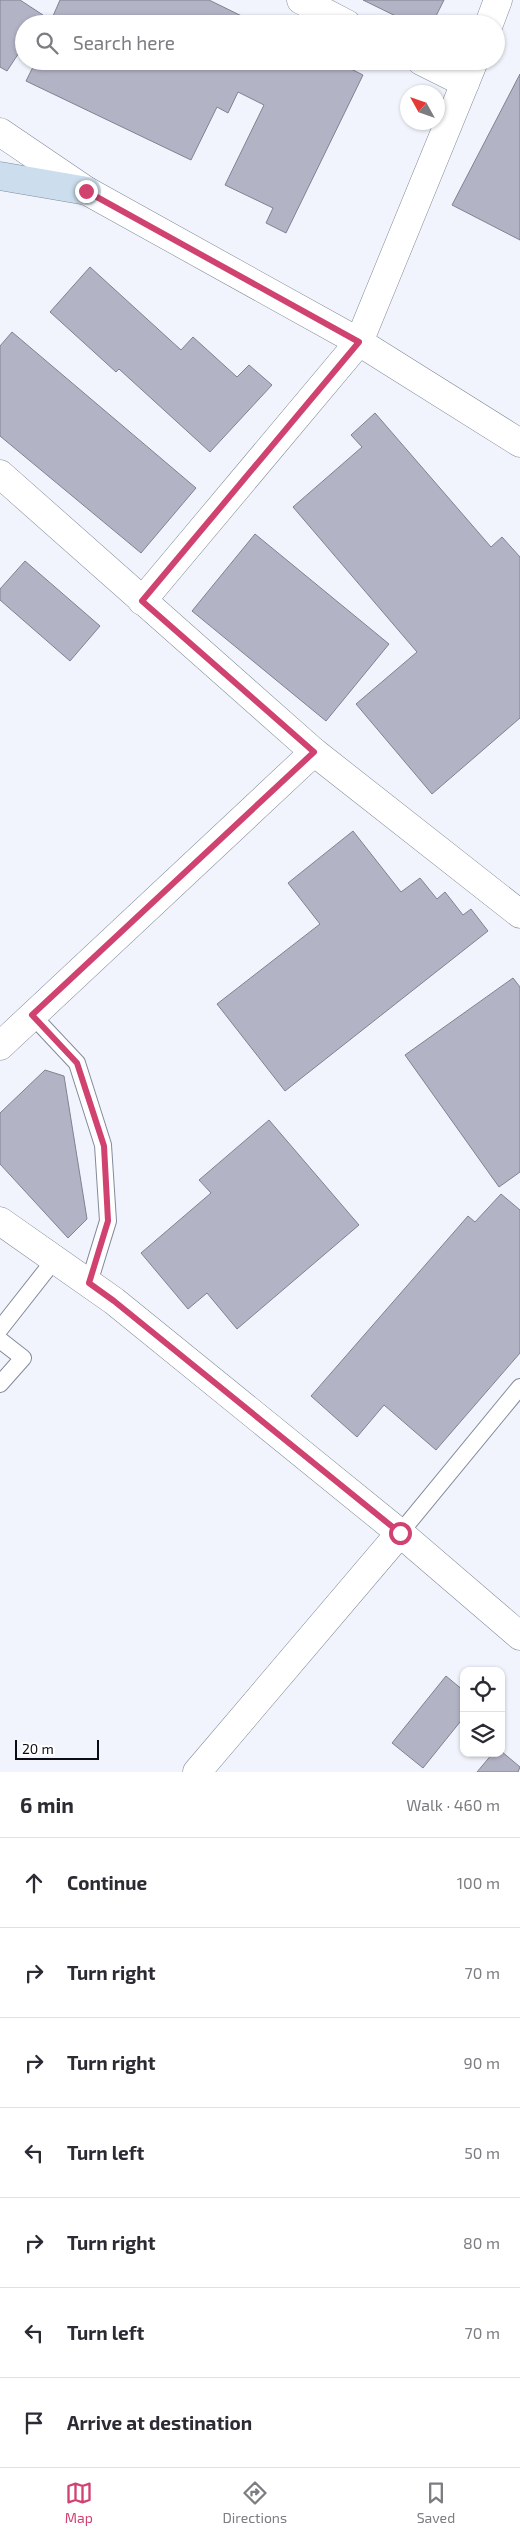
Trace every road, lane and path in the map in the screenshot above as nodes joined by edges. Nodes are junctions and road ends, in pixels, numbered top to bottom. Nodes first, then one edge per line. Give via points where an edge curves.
1 (301, 0) edge
2 (498, 0) edge
3 (330, 15) edge
4 (492, 15) edge
5 (469, 72) edge
6 (0, 132) edge
7 (0, 176) edge
8 (86, 191) junction
9 (359, 342) junction
10 (520, 443) edge
11 (0, 474) edge
12 (142, 601) junction
13 (314, 752) junction
14 (520, 914) edge
15 (32, 1015) junction
16 (0, 1046) edge
17 (0, 1221) edge
18 (55, 1259) junction
19 (89, 1283) junction
20 (0, 1329) edge
21 (0, 1340) edge
22 (0, 1384) edge
23 (520, 1387) edge
24 (400, 1533) junction
25 (520, 1636) edge
26 (197, 1772) edge

1 - 3 street
2 - 4 street
5 - 9 street
6 - 8 street
7 - 8 street
8 - 9 street
9 - 10 street
9 - 12 street
11 - 12 street
12 - 13 street
13 - 14 street
13 - 15 street
15 - 16 street
15 - 19 lane via 77,1063 104,1146 108,1221
17 - 18 street
18 - 19 street
18 - 20 lane
19 - 24 street
21 - 22 lane via 23,1358
23 - 24 lane
24 - 25 street
24 - 26 street

